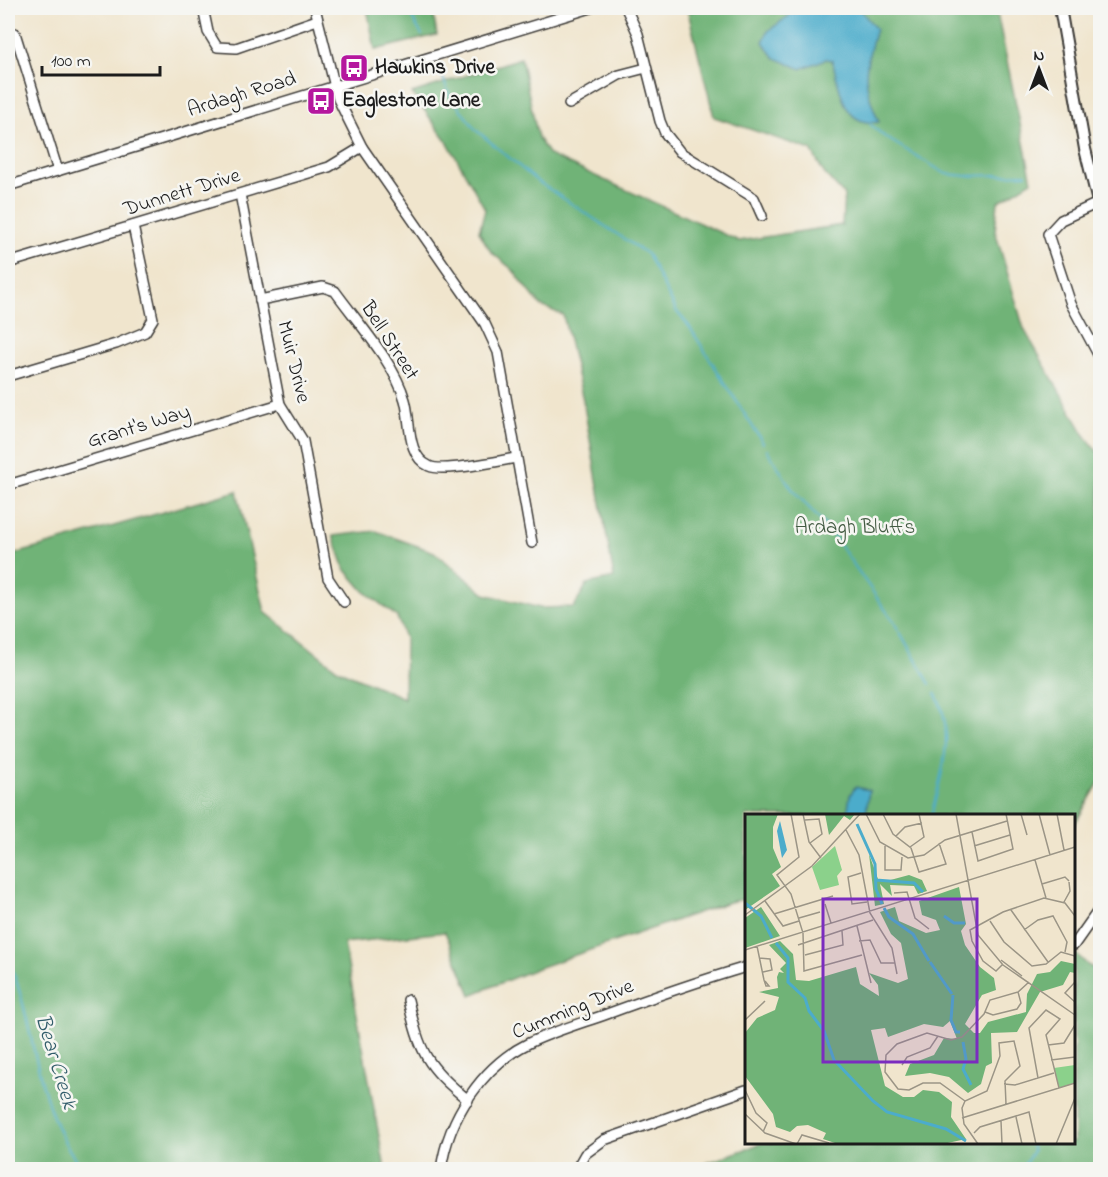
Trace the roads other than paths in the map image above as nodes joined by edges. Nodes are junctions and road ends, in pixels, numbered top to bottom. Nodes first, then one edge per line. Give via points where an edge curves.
1 (203, 8) edge
2 (315, 8) edge
3 (591, 8) edge
4 (626, 8) edge
5 (1060, 8) edge
6 (317, 20) junction
7 (15, 33) dead end
8 (646, 68) junction
9 (334, 86) junction
10 (569, 104) dead end
11 (362, 147) junction
12 (58, 171) junction
13 (8, 186) edge
14 (240, 194) junction
15 (1100, 205) edge
16 (762, 216) dead end
17 (133, 226) junction
18 (8, 263) edge
19 (260, 300) junction
20 (1101, 358) edge
21 (8, 376) edge
22 (280, 404) junction
23 (516, 458) junction
24 (8, 485) edge
25 (532, 543) dead end
26 (344, 602) dead end
27 (1101, 908) edge
28 (1075, 944) edge
29 (745, 968) edge
30 (408, 1000) dead end
31 (745, 1091) edge
32 (468, 1100) junction
33 (441, 1170) edge
34 (576, 1170) edge

1 - 6 street via 208,32 217,47 236,48
2 - 6 street
3 - 9 street, Ardagh Road
4 - 8 street via 638,34
5 - 15 main road via 1085,149
6 - 9 street
7 - 12 street
8 - 10 street via 619,75
8 - 16 street via 660,121 672,143 688,158 727,178 754,198
9 - 11 street
9 - 12 street, Ardagh Road
11 - 14 street, Dunnett Drive via 328,167
11 - 23 street via 484,324 498,352
12 - 13 street, Ardagh Road
14 - 17 street, Dunnett Drive
14 - 19 street, Muir Drive
15 - 20 street via 1061,220 1048,234 1071,304
17 - 18 street, Dunnett Drive
17 - 21 street via 153,319 145,332
19 - 22 street, Muir Drive
19 - 23 street, Bell Street via 323,287 335,291 399,381 412,445 419,460 431,468
22 - 24 street, Grant's Way
22 - 26 street, Muir Drive via 303,441 328,578
23 - 25 street
27 - 28 street
29 - 32 street, Cumming Drive via 529,1042 484,1076
30 - 32 street via 418,1043 429,1063 442,1080
31 - 34 street via 604,1140 585,1154
32 - 33 street, Cumming Drive via 452,1126

